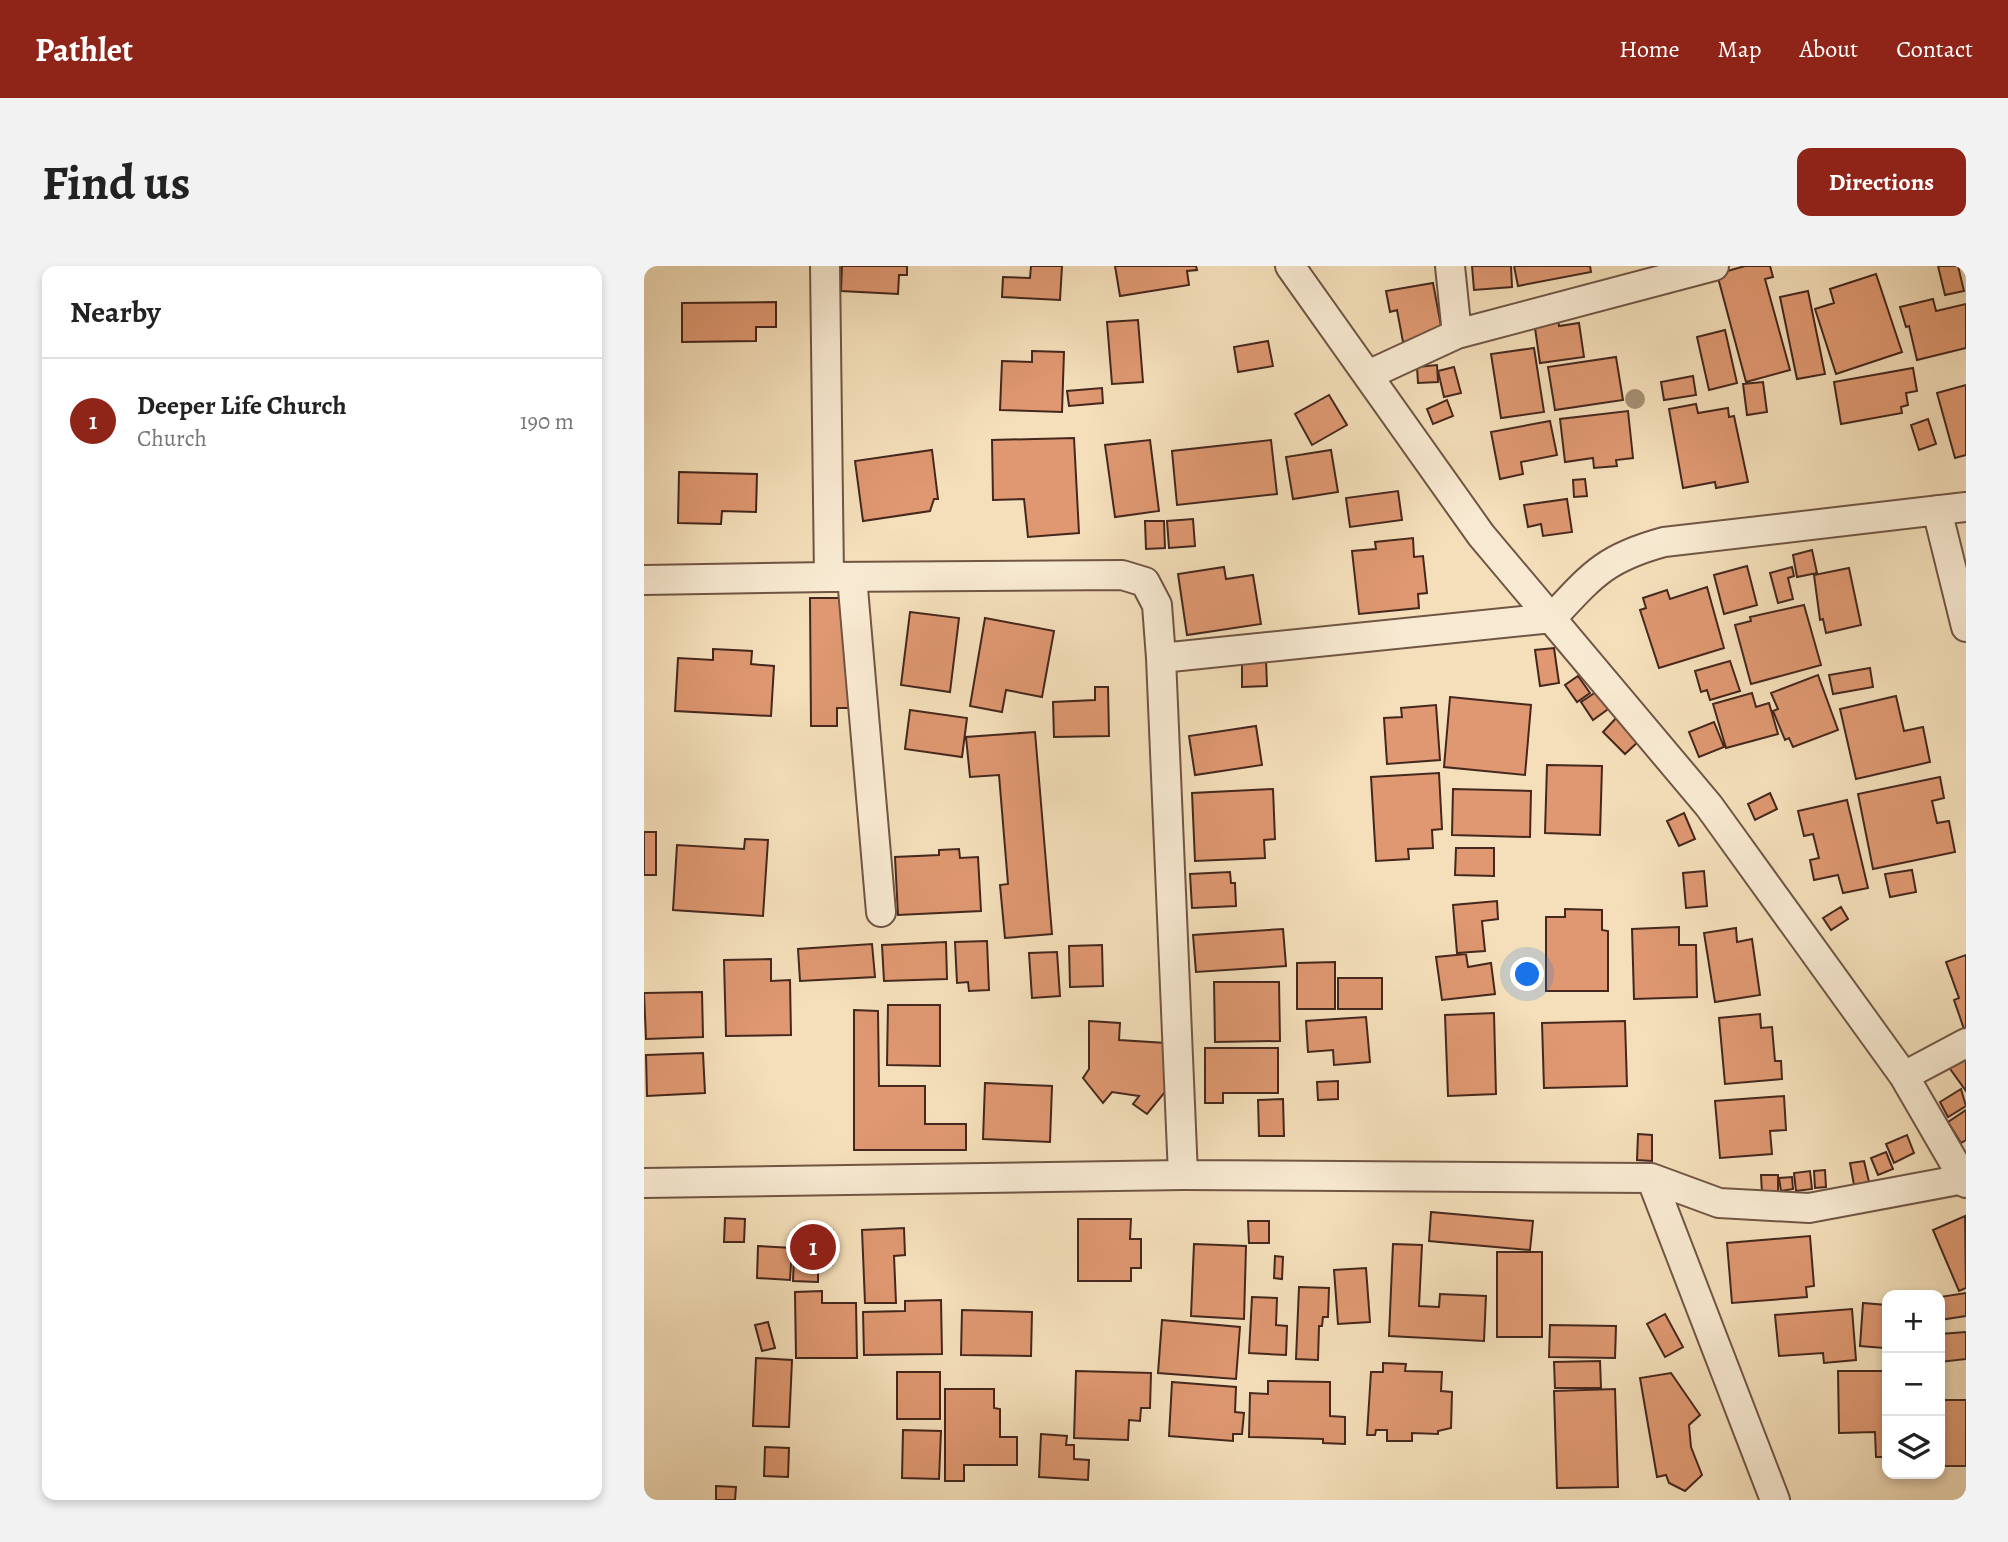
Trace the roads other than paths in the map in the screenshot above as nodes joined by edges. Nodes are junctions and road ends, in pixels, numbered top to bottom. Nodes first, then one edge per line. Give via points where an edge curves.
1 (825, 266) edge
2 (1290, 266) edge
3 (1450, 266) edge
4 (1714, 266) edge
5 (1457, 334) junction
6 (1368, 375) junction
7 (1966, 507) edge
8 (1937, 510) junction
9 (840, 577) junction
10 (644, 580) edge
11 (1552, 618) junction
12 (1966, 627) edge
13 (1161, 658) junction
14 (881, 912) dead end
15 (1966, 1043) edge
16 (1903, 1076) junction
17 (1183, 1175) junction
18 (1651, 1178) junction
19 (1965, 1181) edge
20 (644, 1183) edge
21 (1775, 1500) edge

1 - 9 street
2 - 6 street
3 - 5 street
4 - 5 street
5 - 6 street
6 - 11 street via 1480,534
7 - 8 street
8 - 11 street via 1664,542 1627,552 1595,570
8 - 12 street
9 - 10 street
9 - 13 street via 1122,575 1145,582 1157,605
9 - 14 street
11 - 13 street
11 - 16 street via 1709,806
13 - 17 street
15 - 16 street
16 - 19 street
17 - 18 street
17 - 20 street
18 - 19 street via 1719,1203 1809,1208
18 - 21 street

